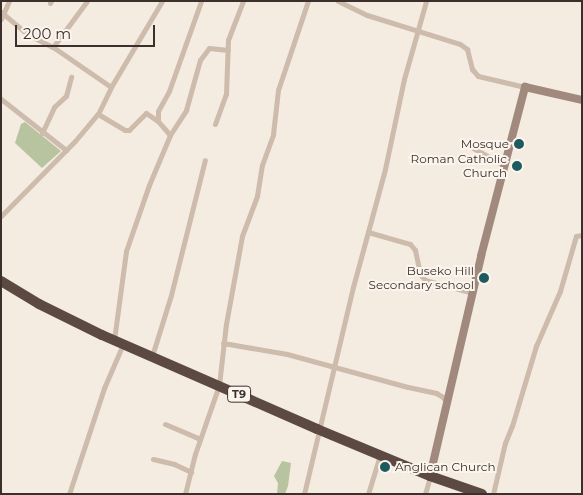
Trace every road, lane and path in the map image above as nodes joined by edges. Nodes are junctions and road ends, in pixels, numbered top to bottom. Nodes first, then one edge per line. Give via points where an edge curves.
1 (9, 1) edge
2 (87, 1) edge
3 (162, 1) edge
4 (201, 1) edge
5 (243, 1) edge
6 (308, 1) edge
7 (338, 1) edge
8 (426, 1) edge
9 (2, 15) edge
10 (418, 29) junction
11 (53, 47) junction
12 (228, 50) junction
13 (71, 77) dead end
14 (110, 87) junction
15 (525, 87) junction
16 (1, 99) edge
17 (582, 100) edge
18 (98, 114) junction
19 (158, 121) junction
20 (215, 124) dead end
21 (42, 133) junction
22 (170, 135) junction
23 (473, 148) dead end
24 (66, 150) junction
25 (205, 160) dead end
26 (504, 165) junction
27 (1, 216) edge
28 (368, 232) junction
29 (582, 235) edge
30 (1, 281) edge
31 (473, 293) junction
32 (118, 342) junction
33 (224, 343) junction
34 (152, 356) junction
35 (335, 368) junction
36 (219, 385) junction
37 (447, 404) junction
38 (165, 424) dead end
39 (321, 430) junction
40 (200, 439) junction
41 (380, 455) junction
42 (153, 459) dead end
43 (191, 472) junction
44 (430, 476) junction
45 (69, 494) edge
46 (185, 494) edge
47 (304, 494) edge
48 (368, 494) edge
49 (425, 494) edge
50 (482, 494) edge
51 (494, 494) edge

1 - 9 street
2 - 11 street
3 - 14 street
4 - 19 street via 169,90 158,111
5 - 12 street via 228,40
6 - 33 street via 278,90 273,134 242,236
7 - 10 street via 367,15
8 - 10 street
9 - 11 street via 27,34
10 - 15 street via 467,49 472,69 478,76
10 - 28 street
11 - 14 street
12 - 20 street via 226,94
12 - 22 street via 209,48 200,60 186,110
13 - 21 street via 66,96 54,108
14 - 18 street
15 - 17 street
15 - 26 street
16 - 21 street
18 - 19 street via 125,130 129,130 146,113
18 - 24 street
19 - 22 street
21 - 24 street
22 - 32 street via 126,251
23 - 26 street
24 - 27 street
25 - 34 street
26 - 31 street
28 - 31 street via 410,244 425,280
28 - 35 street
29 - 51 street via 576,236 560,291 536,346 505,443
30 - 32 highway, T9 via 39,304
31 - 37 street
32 - 34 highway, T9
32 - 45 street
33 - 35 street via 287,354
33 - 36 street
34 - 36 highway, T9
35 - 37 street via 436,393
35 - 39 street
36 - 39 highway, T9
36 - 40 street
37 - 44 street
38 - 40 street
39 - 41 highway, T9
39 - 47 street
40 - 43 street
41 - 44 highway, T9
41 - 48 street
42 - 43 street
43 - 46 street
44 - 49 street
44 - 50 highway, T9

